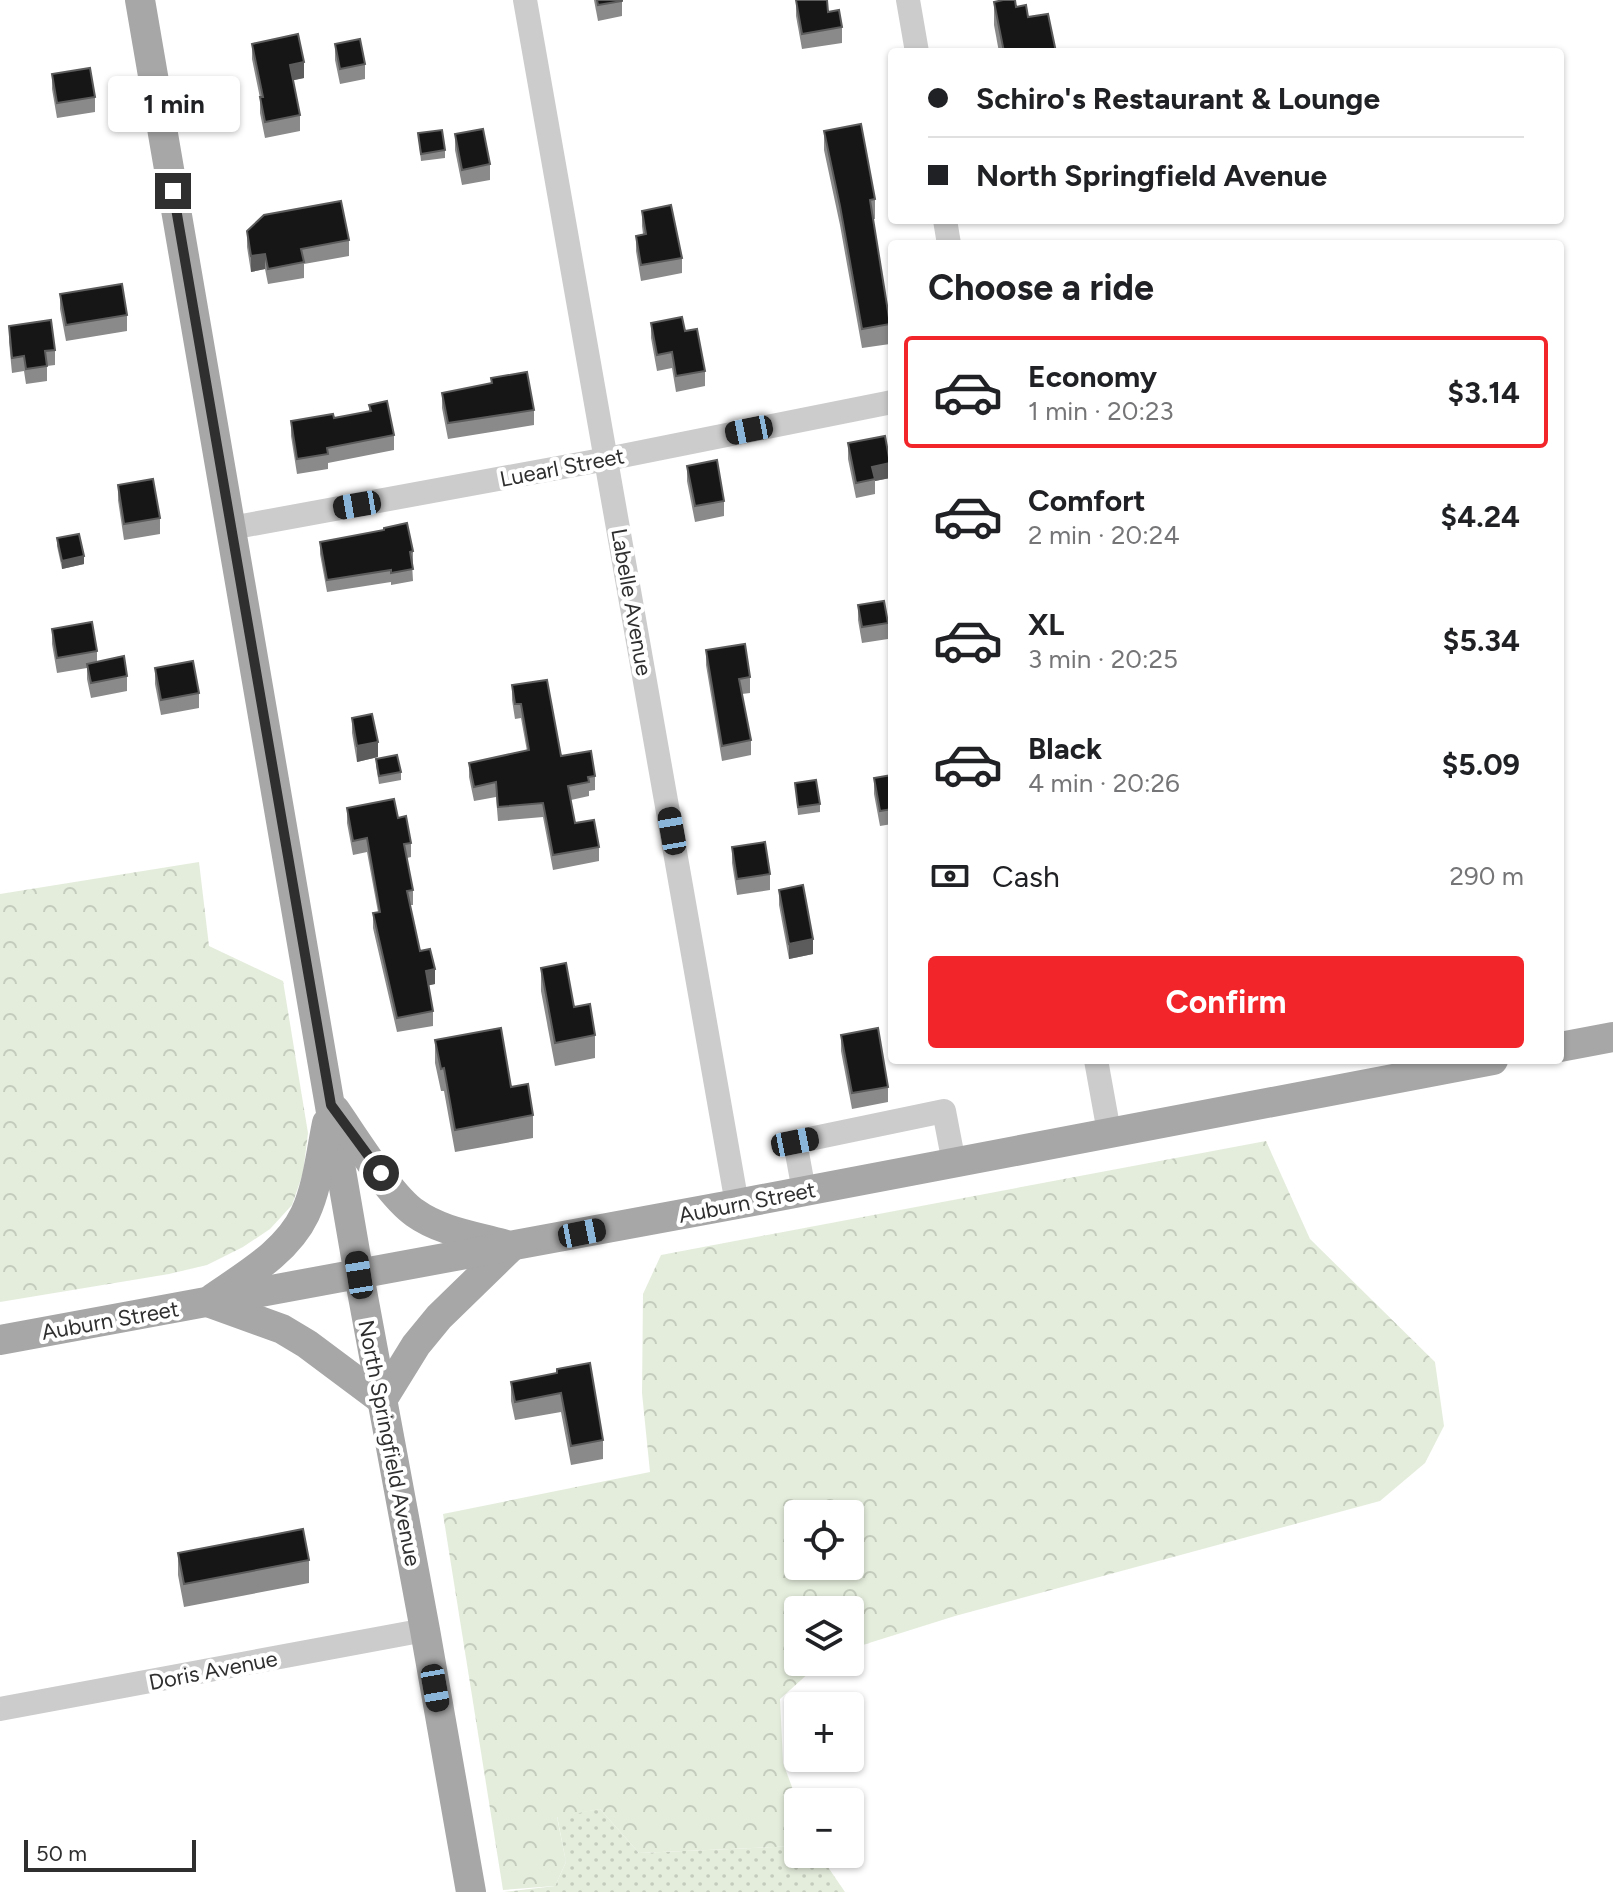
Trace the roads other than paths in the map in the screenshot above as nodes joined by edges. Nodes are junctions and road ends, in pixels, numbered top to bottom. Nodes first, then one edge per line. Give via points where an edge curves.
1 (140, 0) edge
2 (525, 0) edge
3 (908, 0) edge
4 (916, 48) edge
5 (888, 403) edge
6 (607, 459) junction
7 (231, 528) junction
8 (1613, 1037) edge
9 (1564, 1046) edge
10 (1097, 1064) edge
11 (1472, 1064) edge
12 (331, 1105) junction
13 (1109, 1132) junction
14 (954, 1163) junction
15 (804, 1191) junction
16 (737, 1204) junction
17 (512, 1246) junction
18 (359, 1275) junction
19 (208, 1302) junction
20 (0, 1340) edge
21 (382, 1400) junction
22 (425, 1630) junction
23 (0, 1709) edge
24 (471, 1892) edge

1 - 7 main road, North Springfield Avenue
2 - 6 street, Labelle Avenue
3 - 4 street
5 - 6 street, Luearl Street
6 - 7 street, Luearl Street
6 - 16 street, Labelle Avenue
7 - 12 main road, North Springfield Avenue
8 - 9 main road
10 - 13 street
11 - 13 main road, Auburn Street
12 - 17 main road via 415,1213 443,1227
12 - 18 main road, North Springfield Avenue
12 - 19 main road via 303,1217 273,1255
13 - 14 main road, Auburn Street
14 - 15 main road, Auburn Street
14 - 15 street via 944,1111 795,1142
15 - 16 main road, Auburn Street
16 - 17 main road, Auburn Street
17 - 18 main road, Auburn Street
17 - 21 main road via 439,1317
18 - 19 main road, Auburn Street
18 - 21 main road, North Springfield Avenue
19 - 20 main road, Auburn Street
19 - 21 main road via 282,1329
21 - 22 main road, North Springfield Avenue
22 - 23 street, Doris Avenue
22 - 24 main road, North Springfield Avenue

